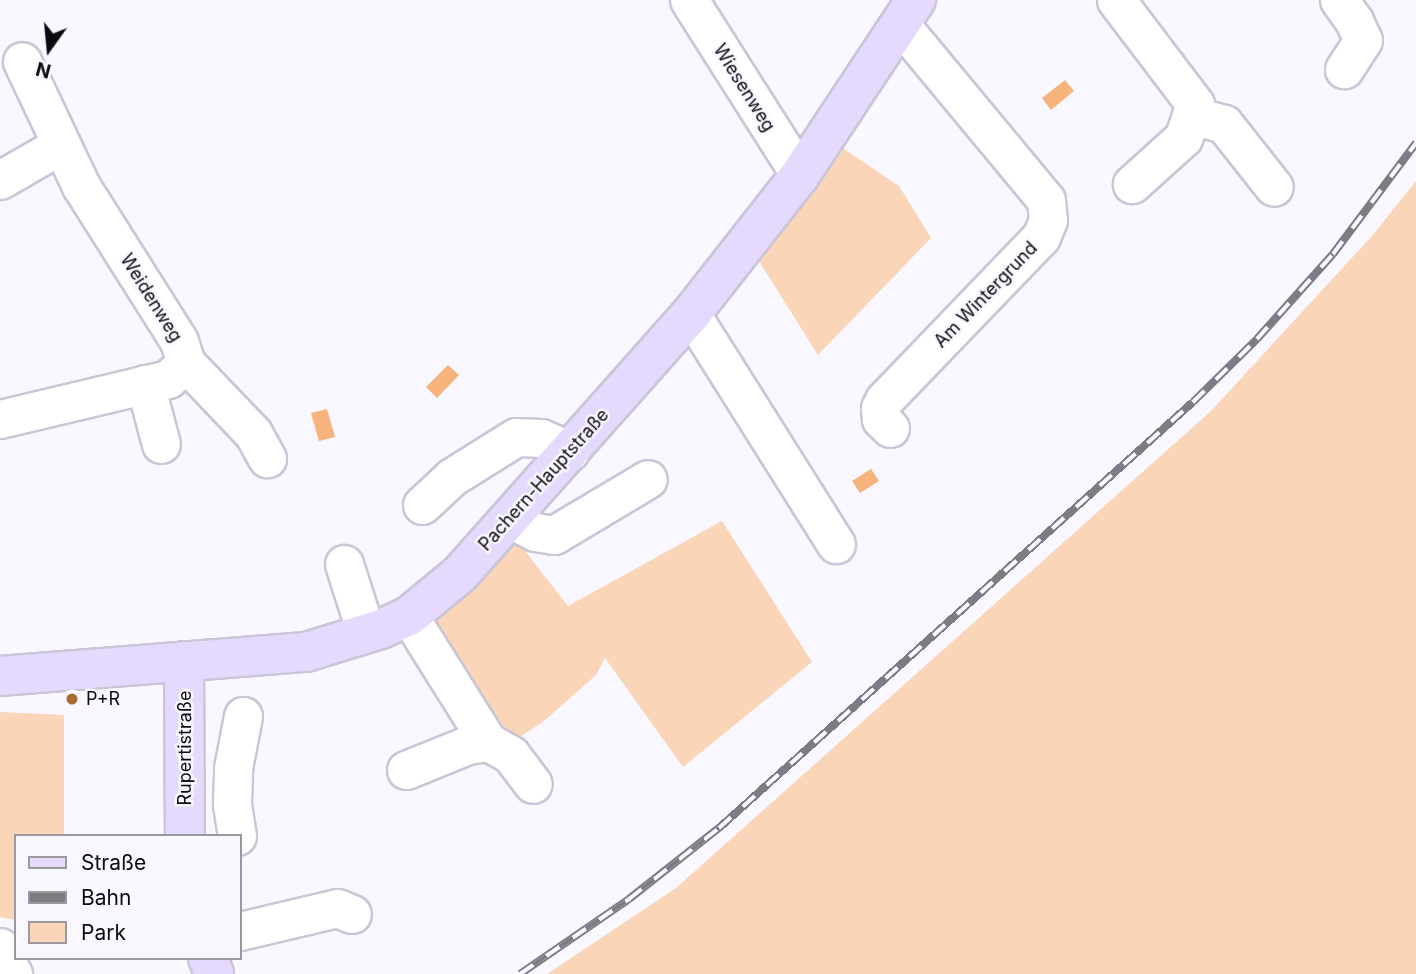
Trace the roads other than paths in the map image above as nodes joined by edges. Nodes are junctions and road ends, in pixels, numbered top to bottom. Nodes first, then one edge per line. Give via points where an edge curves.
1 (689, 0) edge
2 (1116, 0) edge
3 (1339, 0) edge
4 (908, 12) edge
5 (22, 61) dead end
6 (1344, 69) dead end
7 (1191, 115) junction
8 (59, 145) junction
9 (800, 175) junction
10 (0, 180) edge
11 (1132, 184) dead end
12 (1274, 187) dead end
13 (691, 314) junction
14 (186, 363) junction
15 (145, 384) junction
16 (0, 419) edge
17 (890, 428) dead end
18 (162, 444) dead end
19 (570, 451) junction
20 (267, 458) dead end
21 (648, 479) dead end
22 (422, 505) dead end
23 (510, 519) junction
24 (836, 544) dead end
25 (344, 564) dead end
26 (409, 616) junction
27 (366, 633) junction
28 (184, 660) junction
29 (0, 676) edge
30 (243, 716) dead end
31 (488, 742) junction
32 (406, 770) dead end
33 (533, 784) dead end
34 (186, 834) edge
35 (237, 834) edge
36 (352, 914) dead end
37 (242, 931) edge
38 (0, 947) edge
39 (13, 974) edge

1 - 9 street, Wiesenweg
2 - 7 street via 1195,104
3 - 6 street via 1363,40
4 - 9 main road, Pachern-Hauptstraße
4 - 17 street, Am Wintergrund via 1010,134 1046,200 1048,220 1041,237 963,335 884,400 881,419
5 - 8 street, Weidenweg
7 - 11 street via 1183,138
7 - 12 street via 1224,124
8 - 10 street
8 - 14 street, Weidenweg via 179,341
9 - 13 main road, Pachern-Hauptstraße
13 - 19 main road, Pachern-Hauptstraße
13 - 24 street
14 - 15 street, Weidenweg via 168,379
14 - 20 street via 253,433
15 - 16 street, Weidenweg
15 - 18 street
19 - 22 street via 541,438 516,437 452,477
19 - 23 main road, Pachern-Hauptstraße
21 - 23 street via 554,535 535,532
23 - 26 main road, Pachern-Hauptstraße via 460,575
25 - 27 street
26 - 27 main road, Pachern-Hauptstraße
26 - 31 street
27 - 28 main road, Pachern-Hauptstraße via 306,652
28 - 29 main road, Pachern-Hauptstraße
28 - 34 main road, Rupertistraße
30 - 35 street via 233,768
31 - 32 street via 468,745
31 - 33 street via 511,755
36 - 37 street via 337,908
38 - 39 street

